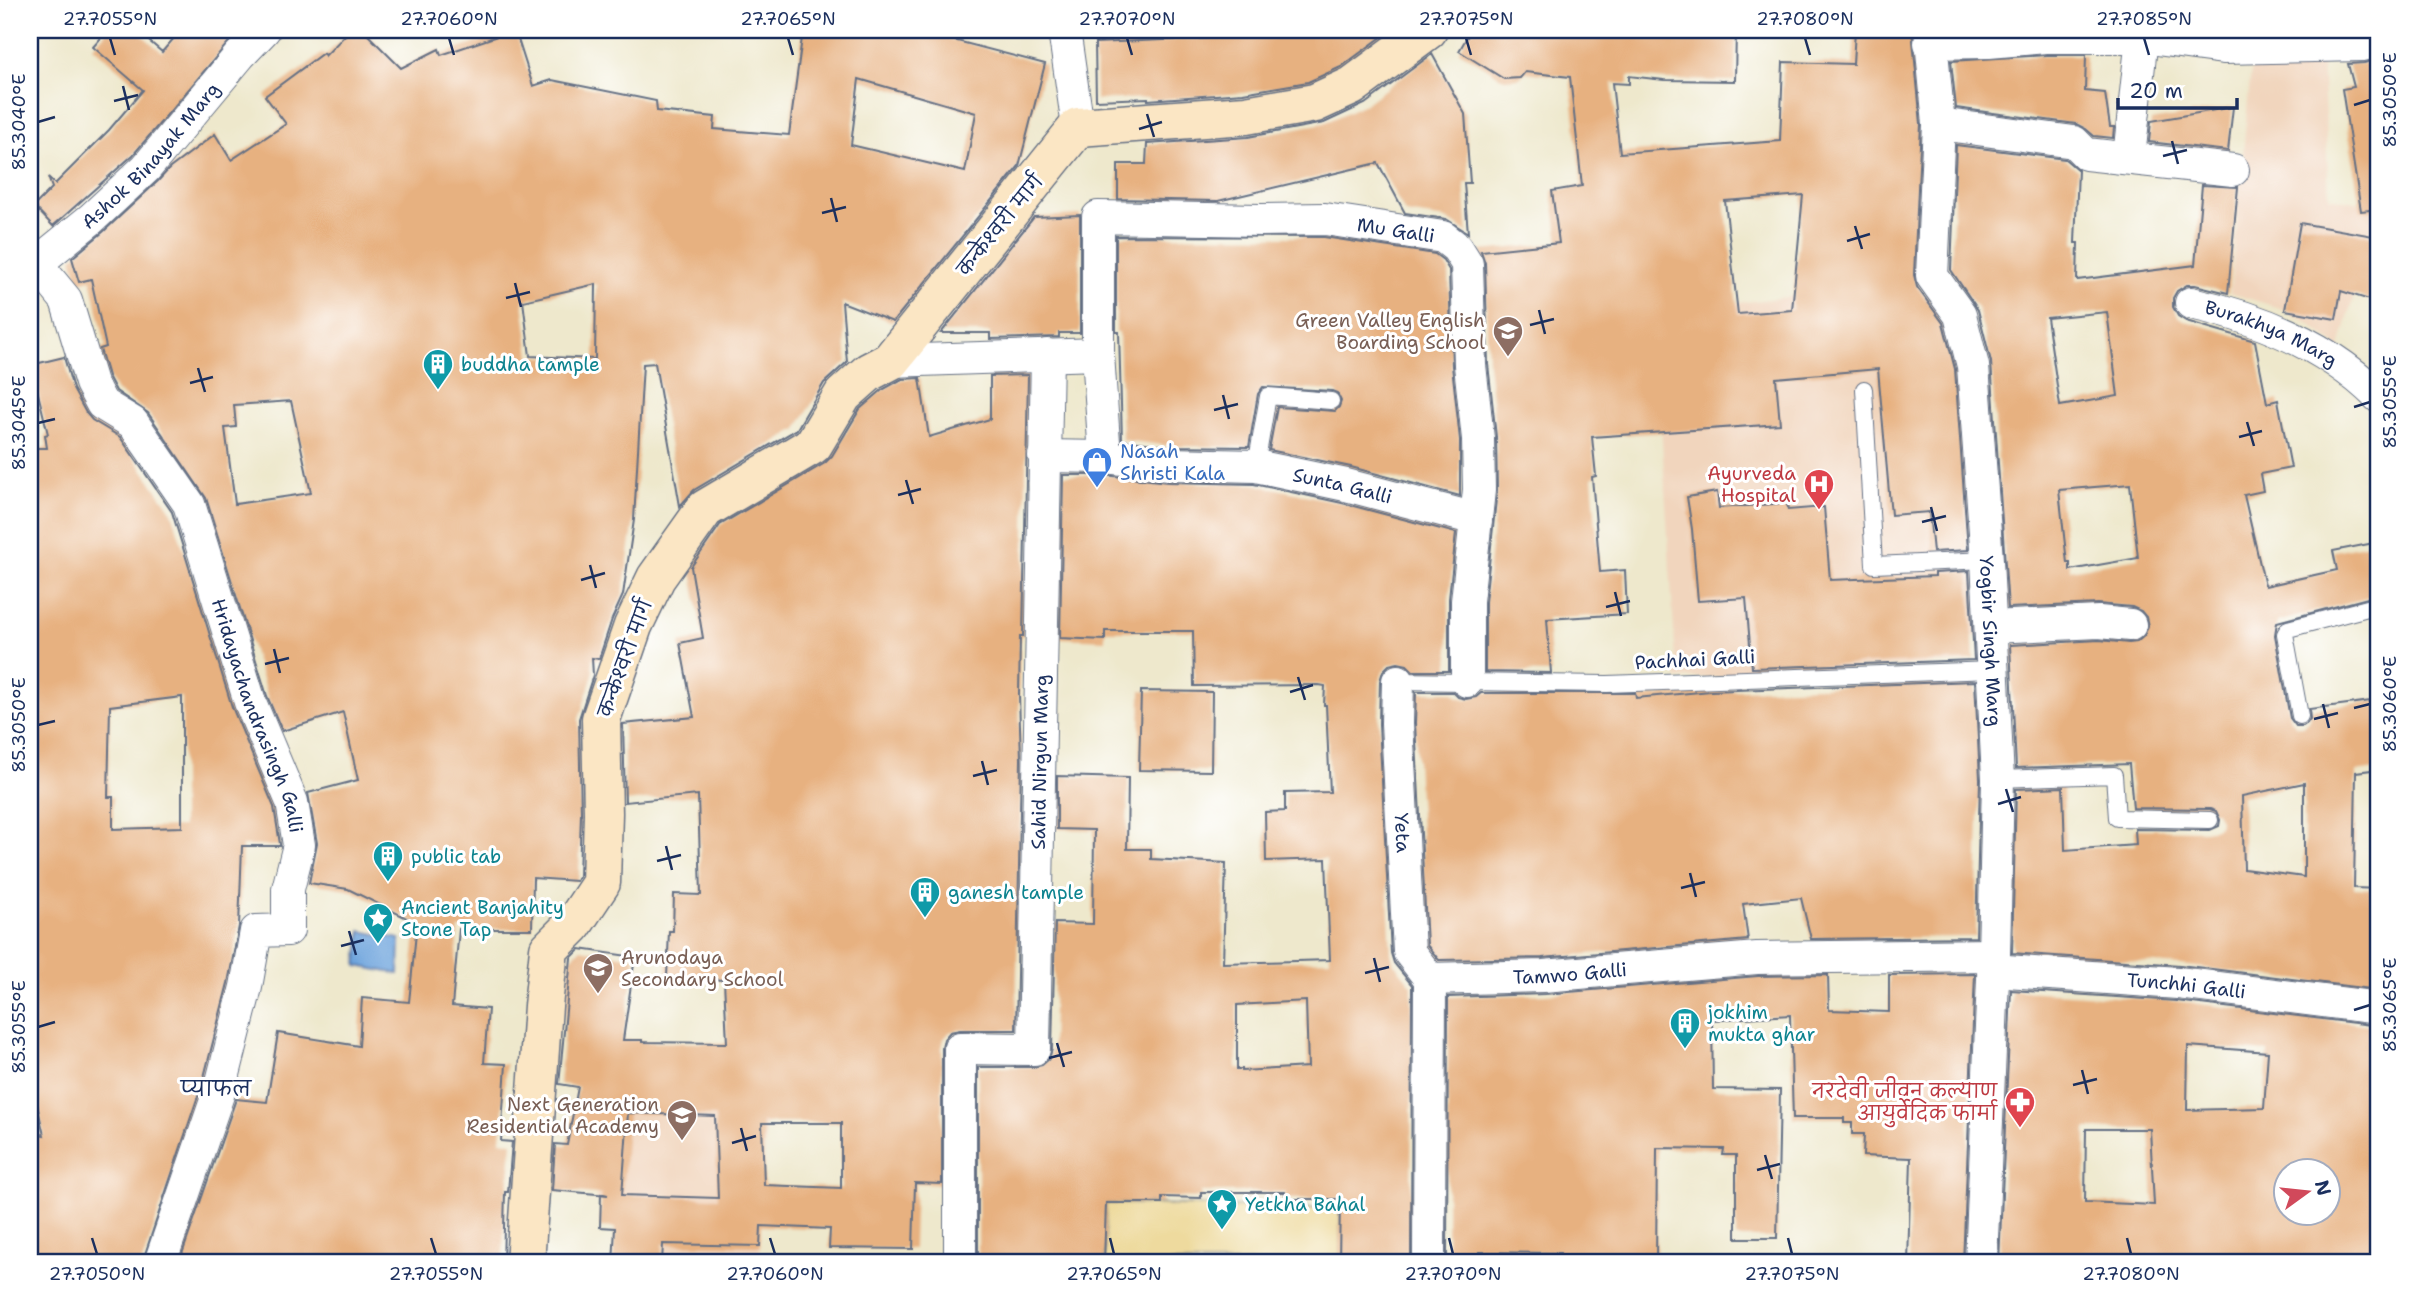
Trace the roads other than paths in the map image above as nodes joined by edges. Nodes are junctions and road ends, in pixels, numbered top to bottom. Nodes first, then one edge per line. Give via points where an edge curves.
1 (264, 30) edge
2 (1063, 30) edge
3 (1428, 30) edge
4 (1930, 36) edge
5 (2142, 37) junction
6 (2379, 40) edge
7 (1939, 124) junction
8 (1078, 127) junction
9 (2129, 157) junction
10 (2233, 170) dead end
11 (32, 264) edge
12 (2191, 303) dead end
13 (1098, 354) junction
14 (1046, 355) junction
15 (890, 360) junction
16 (1864, 389) dead end
17 (2379, 397) edge
18 (1331, 401) dead end
19 (1044, 456) junction
20 (1105, 457) junction
21 (1256, 466) junction
22 (1476, 519) junction
23 (1987, 560) junction
24 (2379, 605) edge
25 (2130, 625) dead end
26 (1991, 627) junction
27 (1993, 670) junction
28 (1398, 681) joint
29 (1468, 681) junction
30 (2300, 716) dead end
31 (1998, 779) junction
32 (2210, 820) dead end
33 (1994, 963) junction
34 (1430, 979) junction
35 (2379, 1008) edge
36 (160, 1263) edge
37 (525, 1263) edge
38 (960, 1263) edge
39 (1429, 1263) edge
40 (1981, 1263) edge

1 - 11 street, Ashok Binayak Marg via 146,168 91,219
2 - 8 street
3 - 8 street via 1352,86 1315,103 1246,116
4 - 5 street via 1989,42
4 - 7 street, Yogbir Singh Marg
5 - 6 street via 2223,48 2363,45
5 - 9 street
7 - 9 street via 2074,142 2086,154
7 - 23 street, Yogbir Singh Marg via 1932,276 1959,315 1973,366
8 - 15 street, कन्केश्वरी मार्ग
9 - 10 street
11 - 36 street, Hridayachandrasingh Galli via 66,300 91,383 102,404 133,423 189,504 250,702 292,802 299,845 288,889 288,930 256,931 221,1086
12 - 17 street, Burakhya Marg via 2228,311 2312,347
13 - 14 street
13 - 20 street
13 - 22 street, Mu Galli via 1098,217 1325,219 1443,237 1467,264 1478,439
14 - 15 street
14 - 19 street, Sahid Nirgun Marg
15 - 37 street, कन्केश्वरी मार्ग via 843,396 813,445 705,509 656,578 633,626 601,719 601,883 573,925 550,949
16 - 23 lane via 1874,565
18 - 21 lane via 1268,396
19 - 20 street, Sunta Galli
19 - 38 street, Sahid Nirgun Marg via 1034,1049 960,1048
20 - 21 street, Sunta Galli
21 - 22 street, Sunta Galli
22 - 29 street via 1466,601
23 - 26 street, Yogbir Singh Marg
24 - 30 lane via 2288,629 2285,634
25 - 26 street
26 - 27 street, Yogbir Singh Marg
27 - 29 lane, Pachhai Galli via 1607,684
27 - 31 street, Yogbir Singh Marg
28 - 29 lane, Pachhai Galli
28 - 34 street, Yeta via 1409,952
31 - 32 lane via 2115,775 2117,818
31 - 33 street, Yogbir Singh Marg
33 - 34 street, Tamwo Galli via 1757,958 1543,976
33 - 35 street, Tunchhi Galli
33 - 40 street, Yogbir Singh Marg
34 - 39 street

